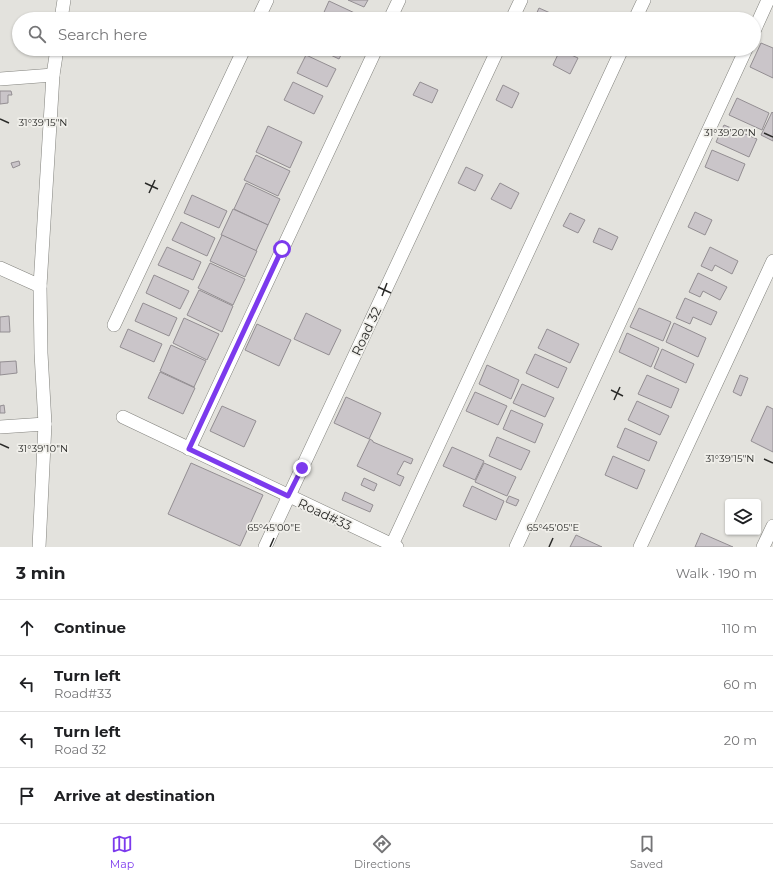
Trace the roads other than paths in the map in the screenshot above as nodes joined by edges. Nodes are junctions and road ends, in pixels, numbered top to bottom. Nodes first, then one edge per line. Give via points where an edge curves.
1 (64, 0) edge
2 (267, 0) edge
3 (398, 0) edge
4 (520, 0) edge
5 (644, 0) edge
6 (768, 0) edge
7 (62, 12) edge
8 (261, 12) edge
9 (393, 12) edge
10 (515, 12) edge
11 (638, 12) edge
12 (761, 16) edge
13 (56, 56) edge
14 (241, 56) edge
15 (373, 56) edge
16 (495, 56) edge
17 (619, 56) edge
18 (743, 56) edge
19 (53, 75) junction
20 (0, 79) edge
21 (773, 261) edge
22 (0, 268) edge
23 (40, 286) junction
24 (114, 326) dead end
25 (123, 417) dead end
26 (45, 424) junction
27 (0, 427) edge
28 (189, 449) junction
29 (288, 496) junction
30 (773, 526) edge
31 (393, 546) edge
32 (36, 547) edge
33 (39, 547) edge
34 (265, 547) edge
35 (516, 547) edge
36 (640, 547) edge
37 (763, 547) edge

1 - 7 street
2 - 8 street
3 - 9 street
4 - 10 street
5 - 11 street
6 - 12 street
13 - 19 street
14 - 24 street
15 - 28 street
16 - 29 street, Road 32
17 - 31 street
18 - 35 street
19 - 20 street
19 - 23 street
21 - 36 street
22 - 23 street
23 - 26 street
25 - 28 street, Road#33
26 - 27 street
26 - 33 street
28 - 29 street, Road#33
29 - 31 street, Road#33
29 - 34 street, Road 32
30 - 37 street
32 - 33 street

